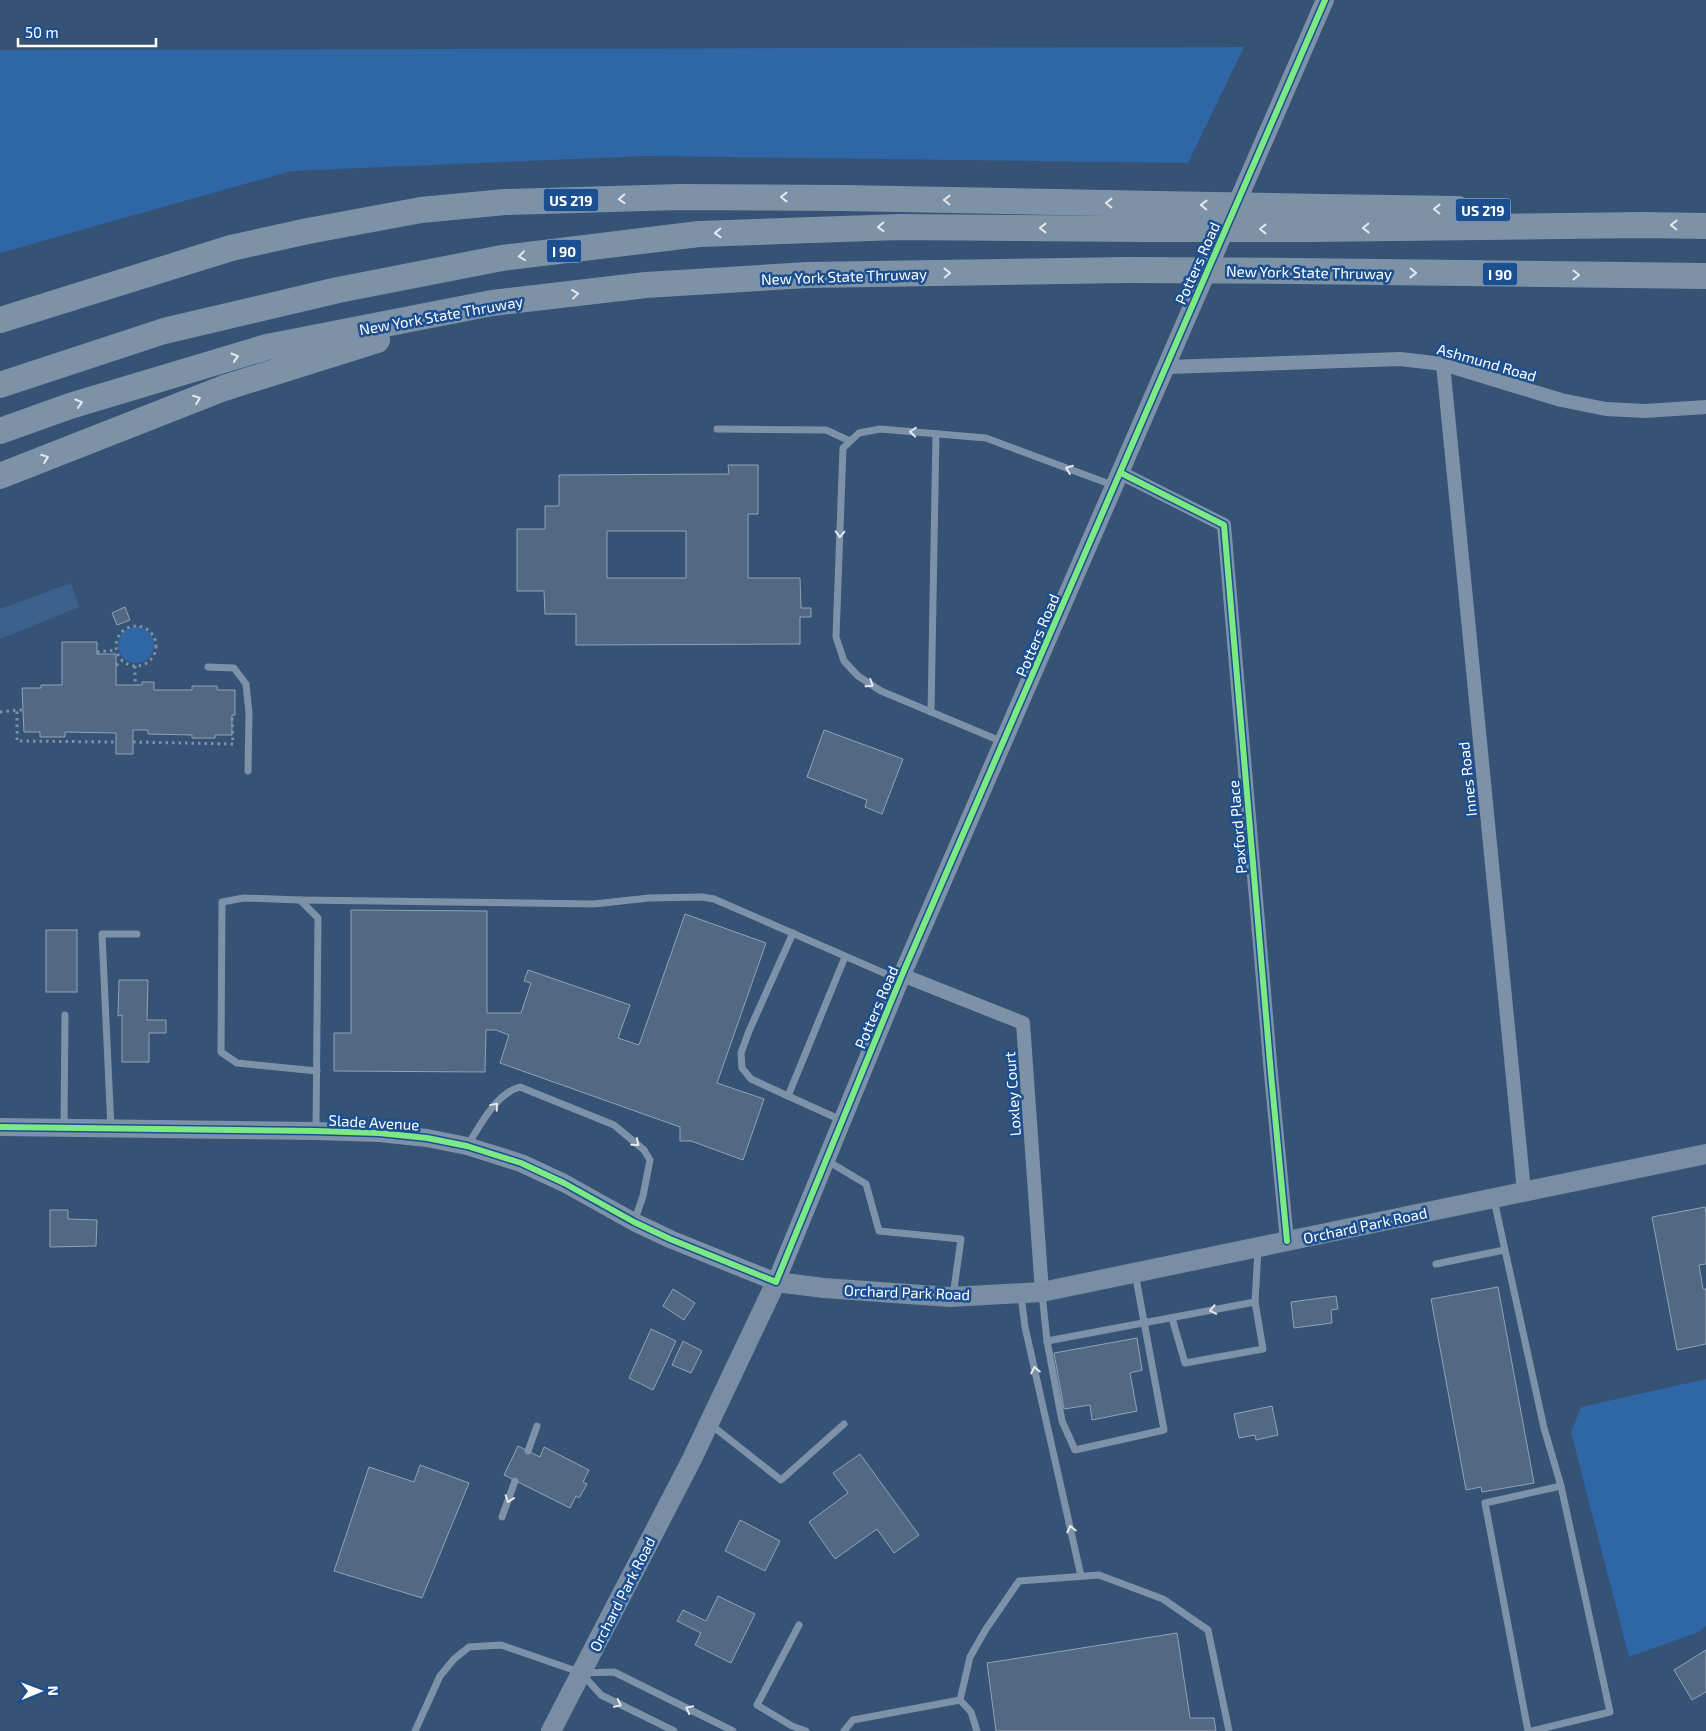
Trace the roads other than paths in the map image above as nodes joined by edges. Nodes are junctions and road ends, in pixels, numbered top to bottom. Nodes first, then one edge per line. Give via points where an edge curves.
1 (1325, 0) edge
2 (1317, 218) junction
3 (1706, 226) edge
4 (1706, 276) edge
5 (492, 303) junction
6 (0, 320) edge
7 (1443, 364) junction
8 (1167, 367) junction
9 (0, 385) edge
10 (1706, 411) edge
11 (717, 430) dead end
12 (0, 431) edge
13 (936, 434) junction
14 (850, 441) junction
15 (0, 476) edge
16 (1118, 480) junction
17 (208, 667) dead end
18 (931, 712) junction
19 (1004, 742) junction
20 (248, 771) dead end
21 (300, 900) junction
22 (793, 933) junction
23 (137, 934) dead end
24 (845, 956) junction
25 (901, 978) junction
26 (65, 1015) dead end
27 (317, 1071) junction
28 (788, 1096) junction
29 (842, 1121) junction
30 (0, 1127) edge
31 (64, 1128) junction
32 (111, 1129) junction
33 (316, 1131) junction
34 (467, 1146) junction
35 (1706, 1154) edge
36 (826, 1160) junction
37 (1524, 1191) junction
38 (1493, 1198) junction
39 (634, 1222) junction
40 (1287, 1241) junction
41 (1259, 1247) junction
42 (1504, 1250) junction
43 (1436, 1264) dead end
44 (1135, 1273) junction
45 (776, 1282) junction
46 (1042, 1292) junction
47 (1021, 1293) junction
48 (953, 1296) junction
49 (1255, 1302) junction
50 (1172, 1318) junction
51 (1145, 1323) junction
52 (1047, 1341) junction
53 (709, 1423) junction
54 (844, 1424) dead end
55 (538, 1426) dead end
56 (528, 1450) dead end
57 (515, 1480) dead end
58 (1561, 1486) junction
59 (502, 1517) dead end
60 (1081, 1576) junction
61 (799, 1625) dead end
62 (582, 1673) junction
63 (960, 1700) junction
64 (415, 1731) edge
65 (551, 1731) edge
66 (674, 1731) edge
67 (733, 1731) edge
68 (806, 1731) edge
69 (844, 1731) edge
70 (977, 1731) edge
71 (1229, 1731) edge
72 (1528, 1731) edge
73 (1532, 1731) edge

1 - 8 street, Potters Road
3 -> 2 highway, US 219 via 1642,225 1567,211
2 -> 6 highway, US 219, bridge via 1158,204 680,197 506,202 430,209 231,248
2 -> 9 highway, I 90, bridge via 1144,229 900,227 699,234 502,258 338,290 164,332
5 -> 4 highway, New York State Thruway / I 90, bridge via 646,285 807,275 1127,270
12 -> 5 highway, New York State Thruway / I 90 via 70,406 267,347
15 -> 5 highway via 224,388
7 - 8 street, Ashmund Road via 1400,359
7 - 10 street, Ashmund Road via 1560,400 1606,409
7 - 37 street, Innes Road
8 - 16 street, Potters Road
11 - 14 lane via 826,430
13 -> 14 lane via 880,429 859,434
16 -> 13 lane via 986,438
13 - 18 lane
14 -> 18 lane via 842,448 836,637 844,661 858,676 881,691
16 - 19 street, Potters Road
16 - 40 street, Paxford Place via 1224,525
17 - 20 lane via 234,668 246,684
18 - 19 lane
19 - 25 street, Potters Road
21 - 22 lane via 594,904 702,896
21 - 27 lane via 318,918
21 - 27 lane via 244,898 222,902 221,1052 237,1063
22 - 24 lane
22 - 28 lane via 741,1054 742,1068 751,1079
23 - 32 lane via 102,934
24 - 25 lane
24 - 28 lane
25 - 29 street, Potters Road
25 - 46 street, Loxley Court via 1023,1023
26 - 31 lane
27 - 33 lane
28 - 29 lane
29 - 36 street, Potters Road
30 - 31 street, Slade Avenue
31 - 32 street, Slade Avenue
32 - 33 street, Slade Avenue
33 - 34 street, Slade Avenue via 379,1133
34 - 39 street, Slade Avenue via 521,1163
34 -> 39 lane via 495,1104 520,1087 614,1125 644,1150 650,1160
35 - 37 main road, Orchard Park Road
36 - 45 street, Potters Road
36 - 48 lane via 866,1184 879,1231 961,1239
37 - 38 main road, Orchard Park Road
38 - 40 main road, Orchard Park Road
38 - 42 lane
39 - 45 street, Slade Avenue
40 - 41 main road, Orchard Park Road
41 - 44 main road, Orchard Park Road
41 - 49 lane
42 - 43 lane
42 - 58 lane via 1544,1428
44 - 46 main road, Orchard Park Road
44 - 51 lane
45 - 48 main road, Orchard Park Road via 831,1289
45 - 53 main road, Orchard Park Road
46 - 47 main road, Orchard Park Road
46 - 52 lane
47 - 48 main road, Orchard Park Road
60 -> 47 lane
49 -> 50 lane
49 - 50 lane via 1262,1349 1185,1363
50 - 51 lane
51 - 52 lane
51 - 52 lane via 1164,1430 1075,1450 1062,1421
53 - 54 lane via 782,1480
53 - 62 main road, Orchard Park Road
55 - 56 lane
57 -> 59 lane
58 - 72 lane via 1485,1503
58 - 73 lane via 1610,1712
60 - 63 lane via 1019,1581 970,1657
60 - 71 lane via 1099,1575 1163,1599 1208,1630
61 - 68 lane via 757,1705
62 - 64 lane via 501,1645 469,1647 440,1676
62 - 65 main road, Orchard Park Road
62 -> 66 lane via 601,1695
67 -> 62 lane via 614,1672
63 - 69 lane via 854,1720
63 - 70 lane via 971,1712

